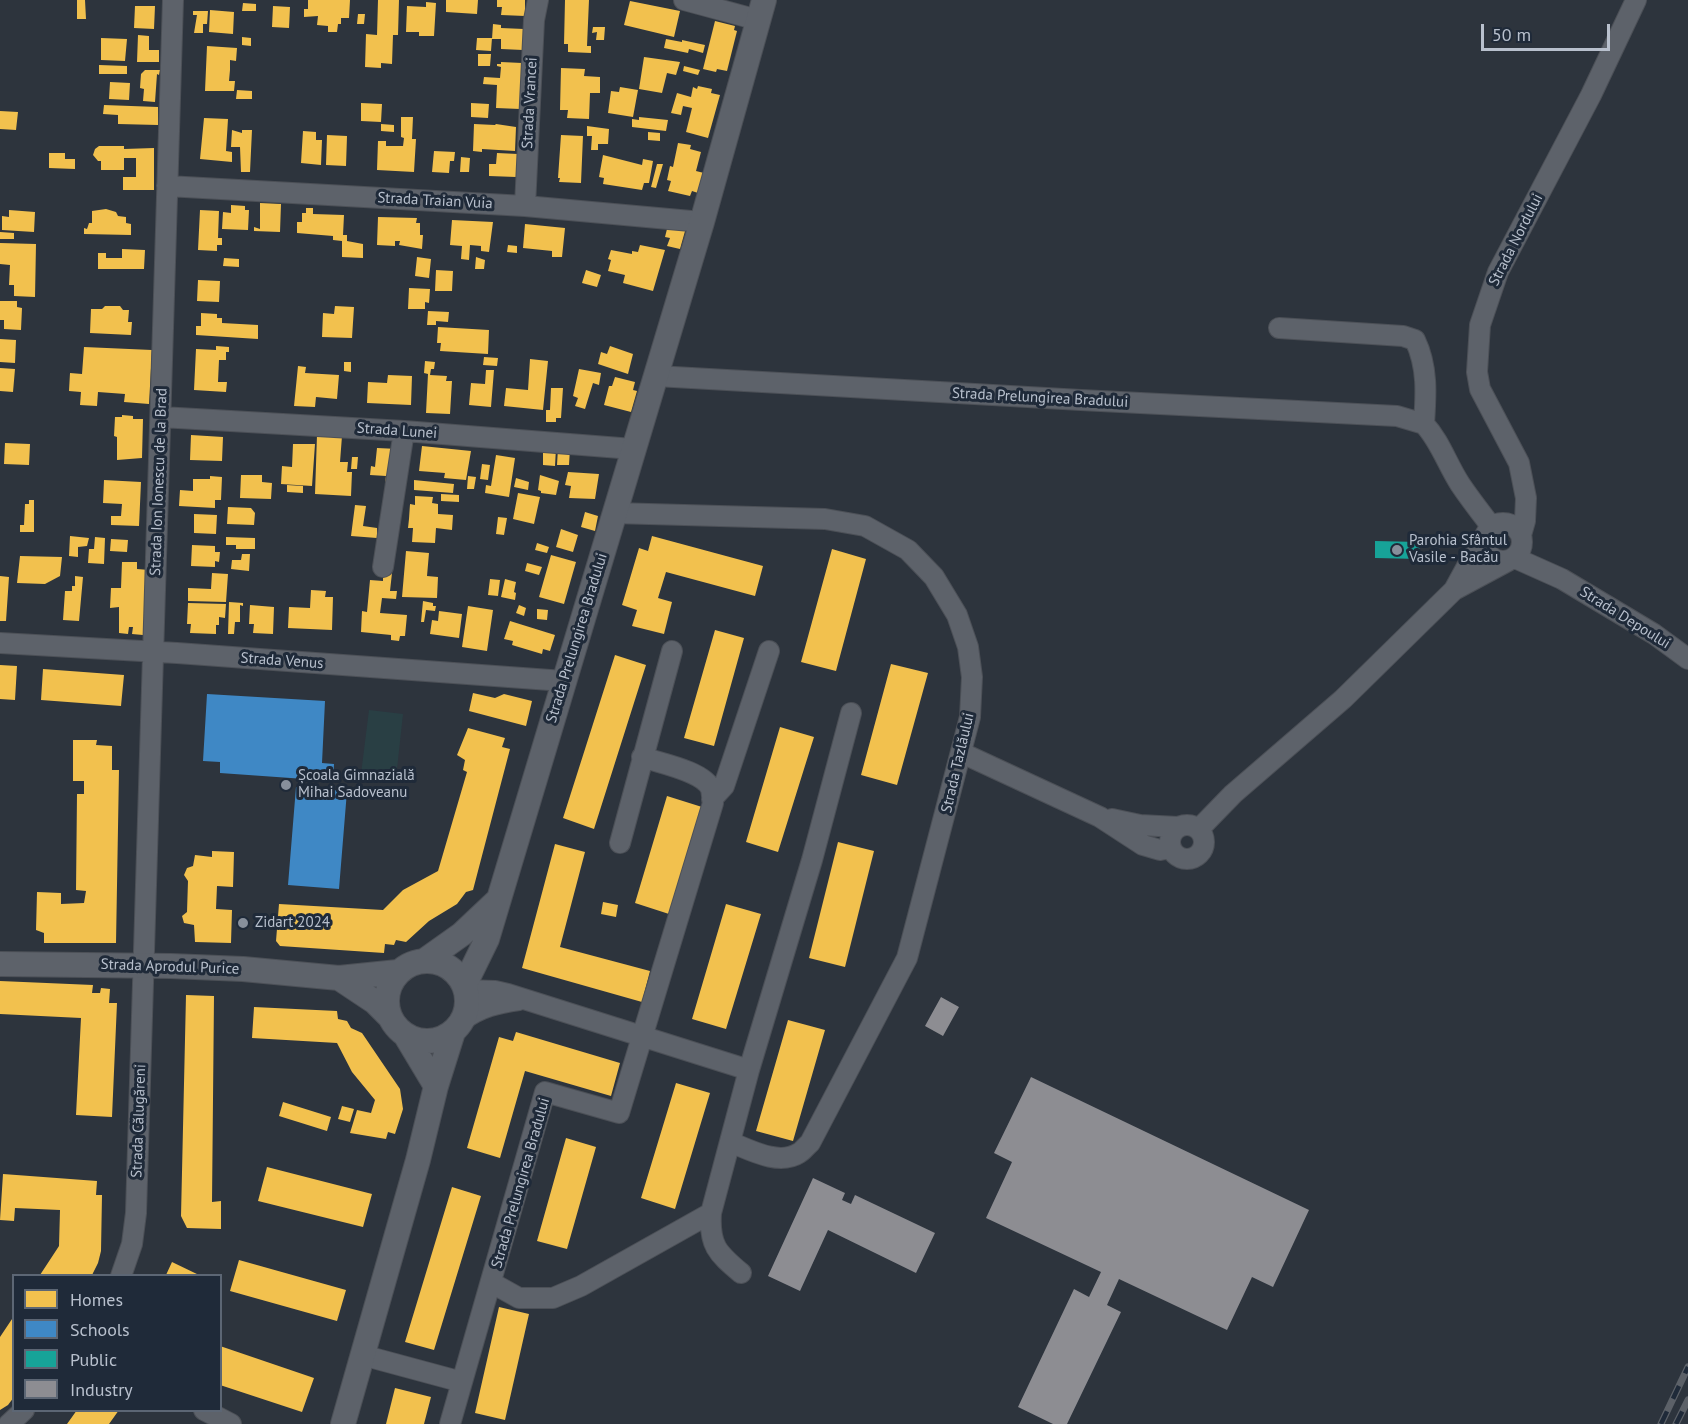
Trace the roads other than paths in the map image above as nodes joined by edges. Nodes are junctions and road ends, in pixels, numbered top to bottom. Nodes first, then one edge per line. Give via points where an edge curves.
1 (173, 0) edge
2 (538, 0) edge
3 (684, 0) edge
4 (1636, 0) edge
5 (761, 10) edge
6 (167, 186) junction
7 (525, 206) junction
8 (702, 222) junction
9 (1279, 328) dead end
10 (656, 376) junction
11 (160, 417) junction
12 (1424, 424) junction
13 (404, 430) junction
14 (633, 449) junction
15 (614, 513) junction
16 (1511, 541) junction
17 (1484, 545) junction
18 (383, 567) dead end
19 (1454, 590) junction
20 (0, 643) edge
21 (672, 651) dead end
22 (769, 651) dead end
23 (154, 652) junction
24 (1688, 659) edge
25 (564, 681) junction
26 (851, 713) dead end
27 (962, 753) junction
28 (642, 757) junction
29 (712, 799) junction
30 (1100, 817) junction
31 (1178, 827) junction
32 (1199, 829) junction
33 (620, 843) dead end
34 (1170, 848) junction
35 (498, 900) junction
36 (424, 961) junction
37 (0, 964) edge
38 (144, 965) junction
39 (398, 972) junction
40 (339, 978) junction
41 (465, 988) junction
42 (522, 1000) junction
43 (388, 1016) junction
44 (458, 1026) junction
45 (406, 1036) junction
46 (644, 1036) junction
47 (749, 1070) junction
48 (436, 1086) junction
49 (730, 1142) junction
50 (710, 1220) junction
51 (741, 1273) dead end
52 (121, 1274) edge
53 (492, 1283) junction
54 (362, 1355) junction
55 (462, 1382) junction
56 (22, 1412) edge
57 (208, 1412) edge
58 (9, 1424) edge
59 (231, 1424) edge
60 (343, 1424) edge
61 (450, 1424) edge

1 - 6 street, Strada Ion Ionescu de la Brad
2 - 7 street, Strada Vrancei
3 - 5 street
4 - 16 street, Strada Nordului via 1586,106 1498,272 1480,325 1480,389 1519,463 1522,477 1525,521
5 - 8 street, Strada Prelungirea Bradului
6 - 7 street, Strada Traian Vuia
6 - 11 street, Strada Ion Ionescu de la Brad
7 - 8 street, Strada Traian Vuia
8 - 10 street, Strada Prelungirea Bradului
9 - 12 street via 1415,340 1426,388
10 - 12 street, Strada Prelungirea Bradului via 1397,416
10 - 14 street, Strada Prelungirea Bradului
11 - 13 street, Strada Lunei
11 - 23 street, Strada Ion Ionescu de la Brad
12 - 16 street via 1435,435 1461,485
13 - 14 street, Strada Lunei
13 - 18 street
14 - 15 street, Strada Prelungirea Bradului
15 - 25 street, Strada Prelungirea Bradului
15 - 27 street, Strada Tazlăului via 825,519 865,526 908,550 934,577 957,615 968,647 972,677 970,717
16 - 17 street, Strada Nordului via 1487,532
16 - 17 street via 1499,561 1486,552
16 - 19 street
16 - 24 street, Strada Depoului via 1531,546 1562,579
17 - 19 street, Strada Nordului via 1472,557
19 - 32 street via 1343,699 1233,794
20 - 23 street, Strada Venus
21 - 28 street
22 - 29 street via 724,786
23 - 25 street, Strada Venus
23 - 38 street, Strada Ion Ionescu de la Brad
25 - 35 street, Strada Prelungirea Bradului
26 - 47 street
27 - 30 street
27 - 49 street, Strada Tazlăului via 907,958 810,1143 799,1154 786,1158 762,1155
28 - 29 street via 703,778 711,788
28 - 33 street
29 - 46 street, Strada Prelungirea Bradului
30 - 31 street
30 - 34 street via 1143,845 1160,850
31 - 32 street via 1185,824
31 - 34 street via 1170,836
32 - 34 street via 1205,841 1196,857 1180,858
35 - 36 street, Strada Prelungirea Bradului via 462,934
35 - 41 street, Strada Prelungirea Bradului via 487,939
36 - 39 street
36 - 41 street via 448,967
37 - 38 street, Strada Aprodul Purice
38 - 40 street, Strada Aprodul Purice
38 - 52 street, Strada Călugăreni via 136,1213 132,1244
39 - 40 street, Strada Aprodul Purice
39 - 43 street via 387,993
40 - 43 street, Strada Aprodul Purice via 375,1002
41 - 42 street via 495,991
41 - 44 street via 466,1010
42 - 44 street via 485,1006
42 - 46 street
43 - 45 street
44 - 45 street via 442,1039 430,1042
44 - 48 street
45 - 48 street
46 - 47 street
46 - 53 street, Strada Prelungirea Bradului via 619,1113 545,1092
47 - 49 street
48 - 54 street
49 - 50 street
50 - 51 street via 721,1256
50 - 53 street via 553,1298 519,1298
53 - 55 street, Strada Prelungirea Bradului
54 - 55 street
54 - 60 street
55 - 61 street, Strada Prelungirea Bradului
56 - 58 street
57 - 59 street

